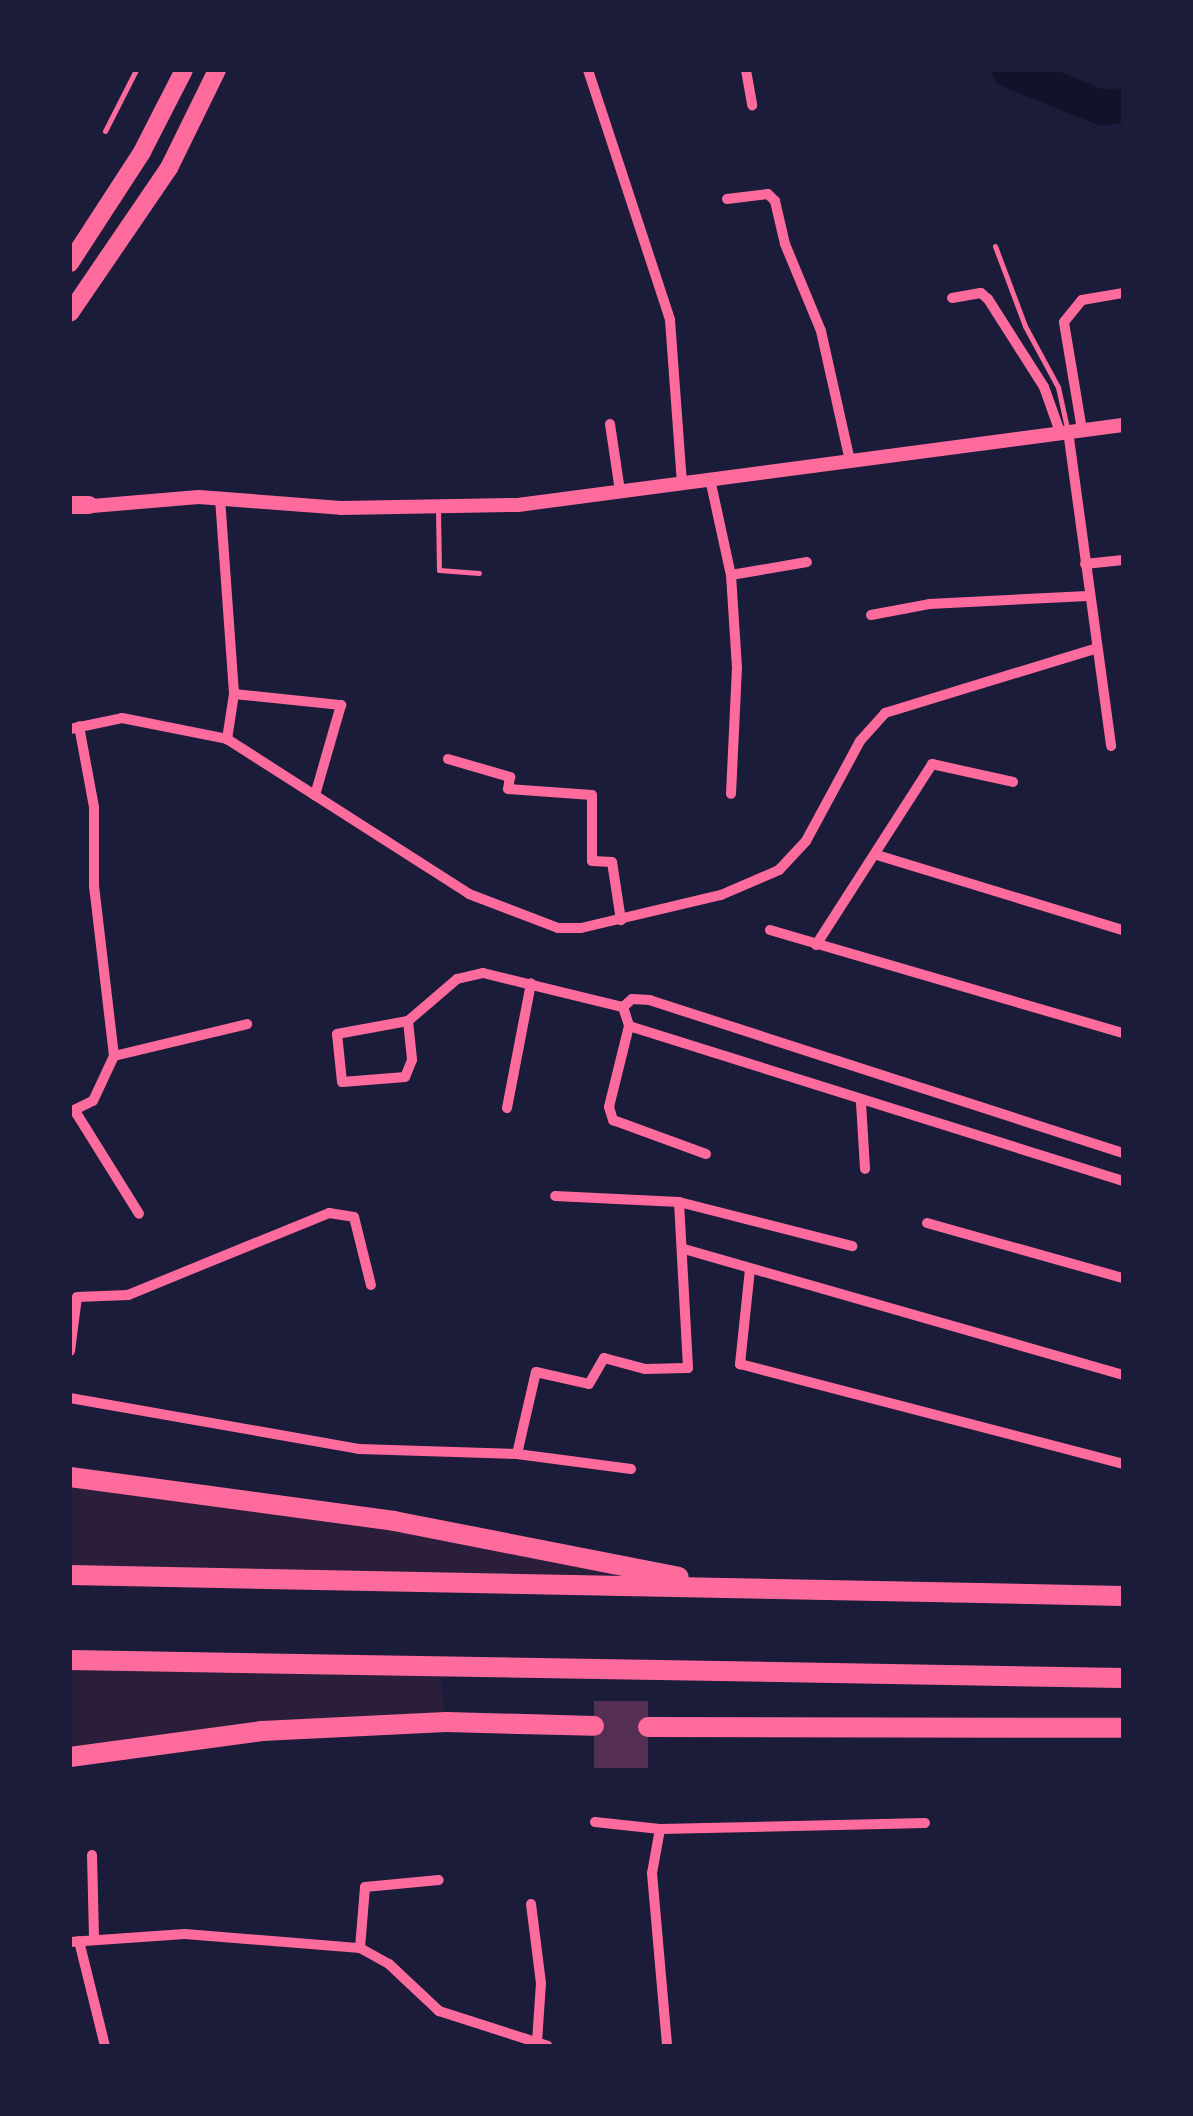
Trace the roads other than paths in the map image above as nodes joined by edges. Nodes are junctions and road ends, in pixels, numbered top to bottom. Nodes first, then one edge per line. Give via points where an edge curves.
1 (136, 70) edge
2 (184, 70) edge
3 (217, 70) edge
4 (588, 70) edge
5 (746, 70) edge
6 (752, 105) dead end
7 (105, 131) dead end
8 (727, 199) dead end
9 (995, 246) dead end
10 (70, 263) edge
11 (1123, 293) edge
12 (952, 298) dead end
13 (70, 313) edge
14 (610, 424) dead end
15 (1123, 426) edge
16 (1070, 431) junction
17 (850, 461) junction
18 (710, 479) junction
19 (682, 482) junction
20 (620, 491) junction
21 (220, 498) junction
22 (76, 506) edge
23 (438, 508) junction
24 (1123, 560) edge
25 (807, 562) dead end
26 (1085, 564) junction
27 (480, 573) dead end
28 (731, 575) junction
29 (1088, 596) junction
30 (871, 615) dead end
31 (1097, 648) junction
32 (234, 694) junction
33 (75, 728) edge
34 (227, 739) junction
35 (1111, 746) dead end
36 (448, 759) dead end
37 (1013, 782) dead end
38 (730, 794) dead end
39 (315, 795) junction
40 (878, 855) junction
41 (621, 920) junction
42 (770, 930) dead end
43 (1123, 930) edge
44 (816, 945) junction
45 (531, 983) junction
46 (623, 1007) junction
47 (408, 1021) junction
48 (247, 1024) dead end
49 (629, 1026) junction
50 (1123, 1033) edge
51 (114, 1056) junction
52 (861, 1103) junction
53 (506, 1108) dead end
54 (72, 1112) edge
55 (1123, 1153) edge
56 (706, 1154) dead end
57 (865, 1169) dead end
58 (1123, 1181) edge
59 (555, 1196) dead end
60 (679, 1202) junction
61 (140, 1214) dead end
62 (927, 1223) dead end
63 (852, 1246) dead end
64 (684, 1249) dead end
65 (750, 1269) junction
66 (1123, 1278) edge
67 (371, 1285) dead end
68 (70, 1351) edge
69 (1123, 1375) edge
70 (70, 1398) edge
71 (517, 1454) junction
72 (1123, 1464) edge
73 (631, 1469) dead end
74 (70, 1478) edge
75 (70, 1575) edge
76 (738, 1588) junction
77 (1123, 1596) edge
78 (70, 1660) edge
79 (1123, 1678) edge
80 (594, 1726) dead end
81 (648, 1726) dead end
82 (1123, 1728) edge
83 (70, 1757) edge
84 (596, 1822) dead end
85 (925, 1823) dead end
86 (660, 1829) junction
87 (92, 1854) dead end
88 (439, 1880) dead end
89 (531, 1904) dead end
90 (94, 1939) junction
91 (74, 1942) edge
92 (360, 1948) junction
93 (542, 2043) edge
94 (105, 2046) edge
95 (668, 2046) edge

1 - 7 lane
2 - 10 main road via 142,152
3 - 13 main road via 169,168
4 - 19 street via 670,320
5 - 6 street
8 - 17 street via 768,194 775,201 790,260 822,331
9 - 16 lane via 1025,326 1058,387
11 - 16 street via 1082,300 1064,322
12 - 16 street via 974,293 988,299
14 - 20 street
15 - 16 street
16 - 17 street
16 - 26 street
17 - 18 street
18 - 19 street
18 - 28 street
19 - 20 street
20 - 23 street
21 - 22 street
21 - 23 street
21 - 32 street
23 - 27 lane via 440,570
24 - 26 street
25 - 28 street
26 - 29 street
28 - 38 street via 736,667
29 - 30 street via 929,604
29 - 31 street
31 - 35 street
31 - 41 street via 886,713 860,741 806,840 779,870 721,895
32 - 34 street
32 - 39 street via 342,705
33 - 34 street via 122,718
33 - 51 street via 94,807 94,887
34 - 39 street
36 - 41 street via 510,776 508,789 592,795 592,861 612,862
37 - 40 street via 932,764
39 - 41 street via 468,894 558,928
40 - 43 street
40 - 44 street
42 - 44 street
44 - 50 street
45 - 46 street
45 - 47 street via 483,972 457,979
45 - 53 street
46 - 49 street
46 - 55 street via 632,998 650,1000
47 - 47 street via 337,1034 342,1082 405,1077 412,1060
48 - 51 street
49 - 52 street
49 - 56 street via 609,1107 613,1120
51 - 54 street via 93,1101
52 - 57 street
52 - 58 street
54 - 61 street
59 - 60 street
60 - 63 street
60 - 71 street via 688,1368 604,1358 589,1384 536,1372
62 - 66 street
64 - 65 street
65 - 69 street
65 - 72 street via 740,1364
67 - 68 street via 354,1217 328,1213 128,1295 77,1297
70 - 71 street via 358,1448
71 - 73 street
74 - 76 highway via 394,1521
75 - 76 highway
76 - 77 highway
78 - 79 highway
80 - 83 highway via 446,1722 262,1731
81 - 82 highway
84 - 86 street
85 - 86 street
86 - 95 street via 652,1872
87 - 90 street
88 - 92 street via 365,1887
89 - 93 street
90 - 91 street
90 - 92 street via 262,1936
91 - 94 street
92 - 93 street via 389,1964 439,2011

